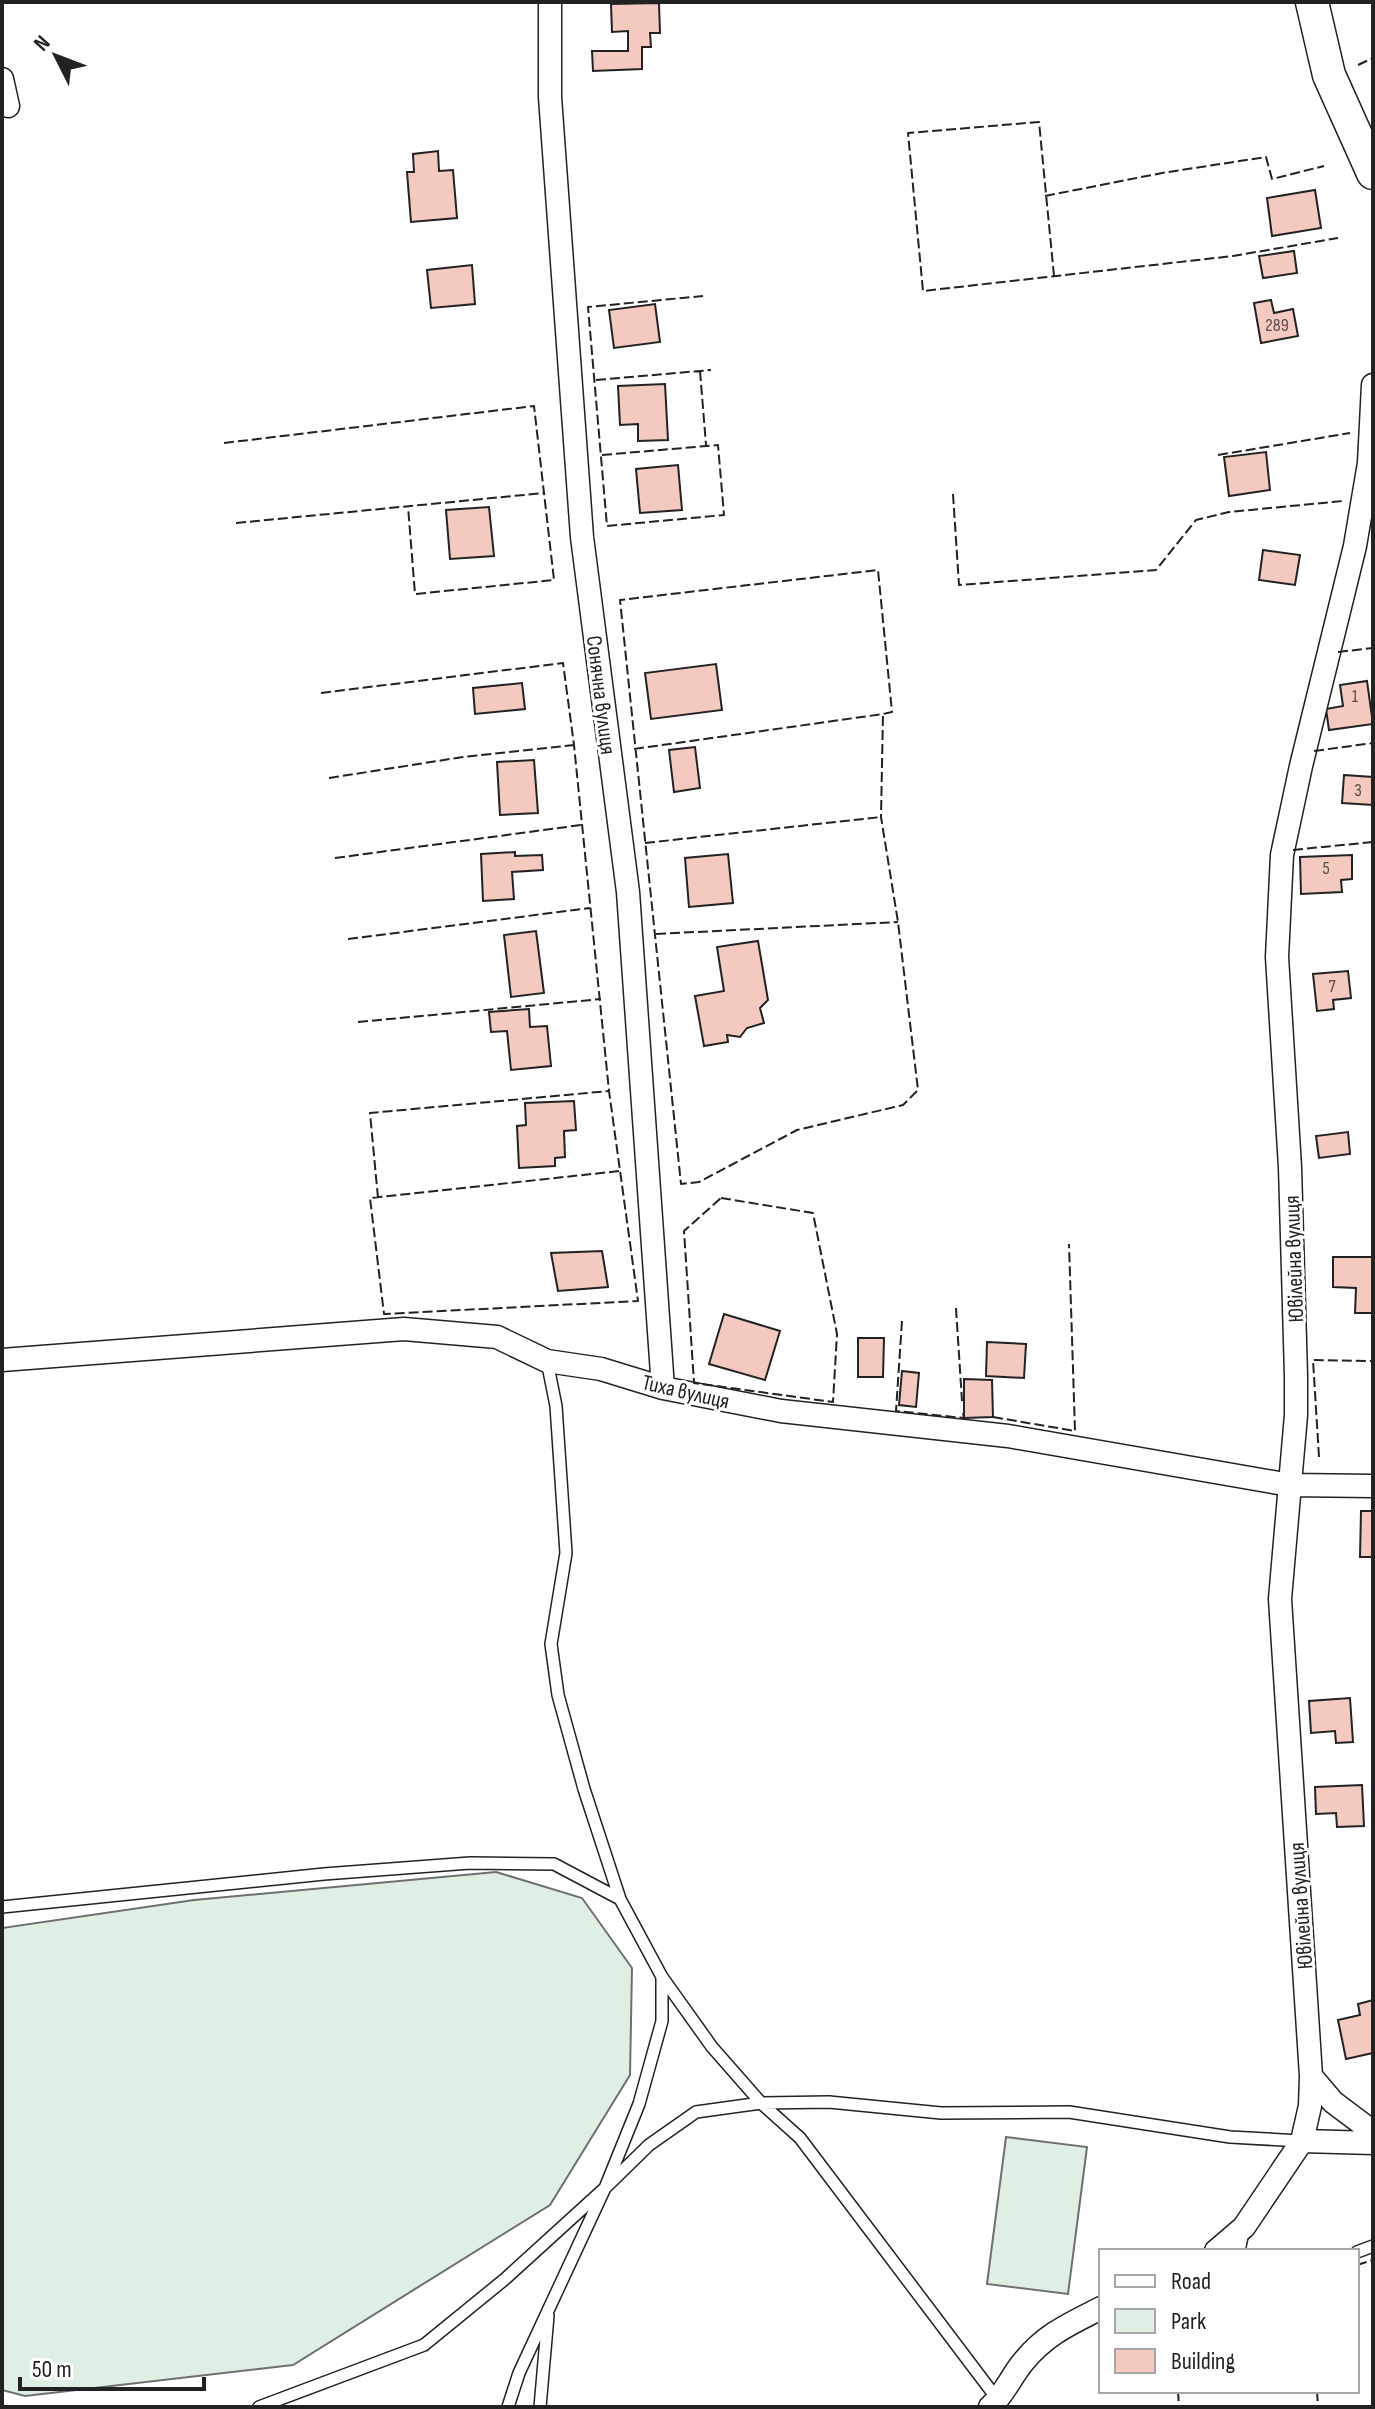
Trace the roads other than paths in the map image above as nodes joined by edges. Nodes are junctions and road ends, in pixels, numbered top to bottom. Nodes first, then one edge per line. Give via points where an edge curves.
1 (550, 2) edge
2 (1312, 2) edge
3 (2, 79) edge
4 (8, 106) dead end
5 (1373, 173) edge
6 (1373, 385) edge
7 (2, 1360) edge
8 (547, 1361) junction
9 (663, 1388) junction
10 (1290, 1485) junction
11 (1373, 1486) edge
12 (620, 1899) junction
13 (2, 1907) edge
14 (662, 1977) junction
15 (1311, 2076) junction
16 (761, 2103) junction
17 (1373, 2132) edge
18 (1302, 2141) junction
19 (1373, 2143) edge
20 (605, 2188) junction
21 (1244, 2227) junction
22 (1218, 2249) edge
23 (1239, 2249) edge
24 (549, 2307) junction
25 (1099, 2309) edge
26 (996, 2405) edge
27 (259, 2407) edge
28 (508, 2407) edge
29 (540, 2407) edge

1 - 9 street, Сонячна вулиця via 550,97 582,537 628,892
2 - 5 main road via 1329,75
3 - 4 street
6 - 10 street, Ювілейна вулиця via 1369,463 1355,546 1282,855 1277,957 1296,1376
7 - 8 street, Тиха вулиця via 404,1329 497,1337
8 - 9 street, Тиха вулиця via 601,1369
8 - 12 lane via 556,1406 566,1553 551,1644 558,1695
9 - 10 street, Тиха вулиця via 781,1411 1008,1436
10 - 11 street, Тиха вулиця
10 - 15 street, Ювілейна вулиця via 1280,1599
12 - 13 lane via 554,1864 470,1863
12 - 14 lane
14 - 16 lane
14 - 20 lane via 662,2021 647,2077
15 - 17 street via 1333,2102
15 - 18 street, Ювілейна вулиця
16 - 18 lane via 829,2102 941,2113 1069,2112 1230,2137
16 - 20 lane via 696,2112 649,2145
16 - 26 lane via 800,2138
18 - 19 street
18 - 21 street
20 - 24 lane
20 - 27 lane via 424,2345
21 - 22 street
21 - 23 lane
24 - 28 lane
24 - 29 lane
25 - 26 street via 1044,2338 1021,2363

